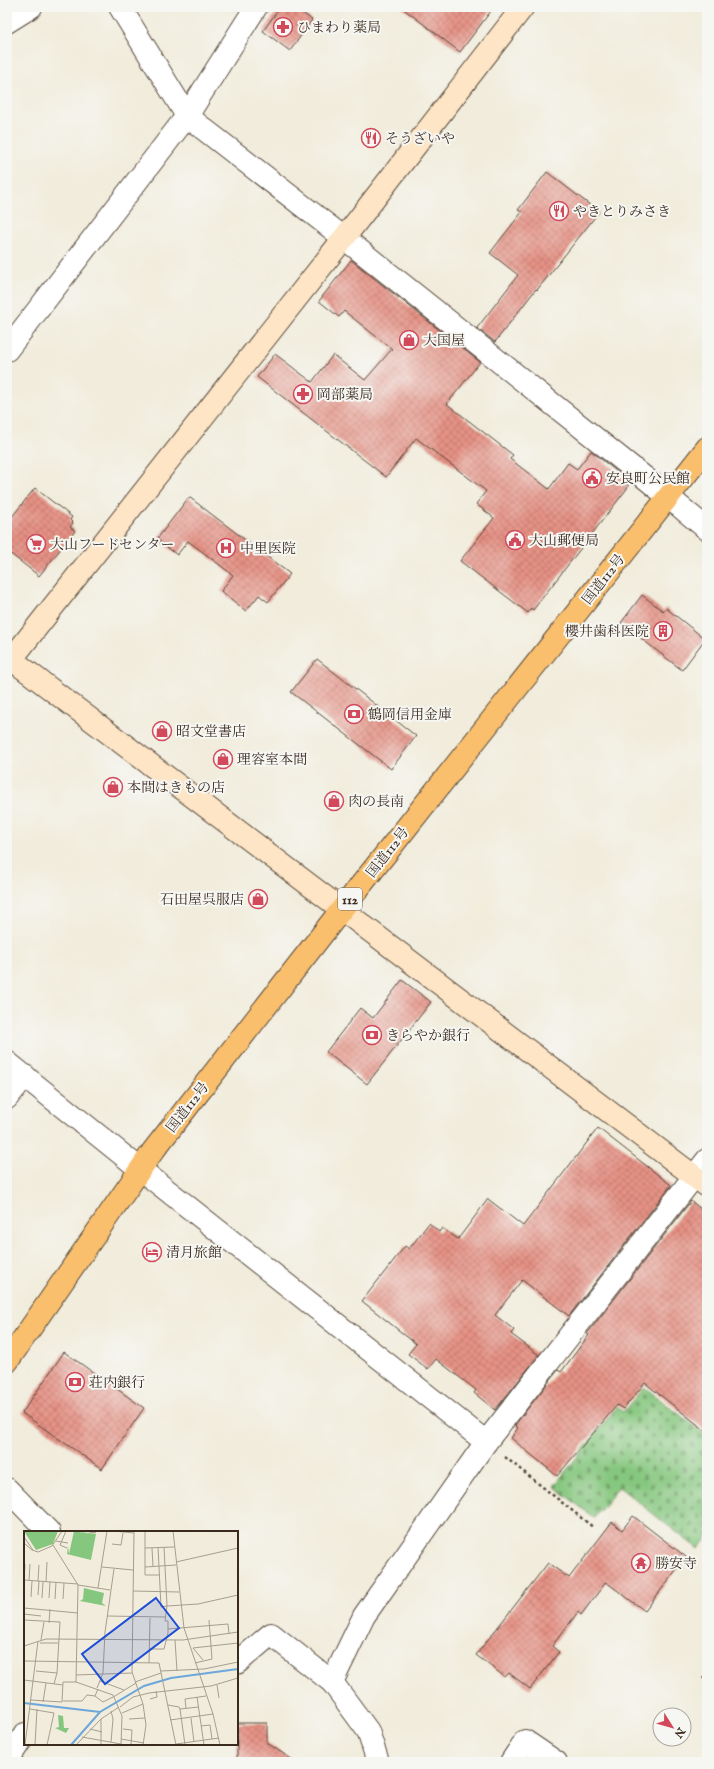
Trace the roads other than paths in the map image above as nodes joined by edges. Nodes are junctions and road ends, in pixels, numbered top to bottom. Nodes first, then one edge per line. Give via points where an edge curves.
1 (31, 7) edge
2 (120, 7) edge
3 (256, 7) edge
4 (524, 7) edge
5 (7, 22) edge
6 (187, 116) junction
7 (344, 238) junction
8 (7, 350) edge
9 (707, 448) edge
10 (668, 496) junction
11 (707, 529) edge
12 (8, 660) edge
13 (342, 909) junction
14 (7, 1062) edge
15 (25, 1076) junction
16 (7, 1098) edge
17 (140, 1169) junction
18 (703, 1174) edge
19 (7, 1362) edge
20 (486, 1442) junction
21 (7, 1489) edge
22 (48, 1531) edge
23 (238, 1662) edge
24 (332, 1682) junction
25 (24, 1736) edge
26 (7, 1761) edge
27 (378, 1762) edge
28 (511, 1762) edge
29 (556, 1762) edge

1 - 5 street
2 - 6 street
3 - 6 street
4 - 7 street
6 - 7 street
6 - 8 street
7 - 10 street
7 - 12 street
9 - 10 highway, 国道112号 / 112
10 - 11 street
10 - 13 highway, 国道112号 / 112
12 - 13 street
13 - 17 highway, 国道112号 / 112
13 - 18 street
14 - 15 street
15 - 16 street
15 - 17 street
17 - 19 highway, 国道112号 / 112
17 - 20 street
18 - 20 street
20 - 24 street via 364,1616
21 - 22 street
23 - 24 street via 271,1634
24 - 27 street via 368,1731
25 - 26 street
28 - 29 street via 525,1741

